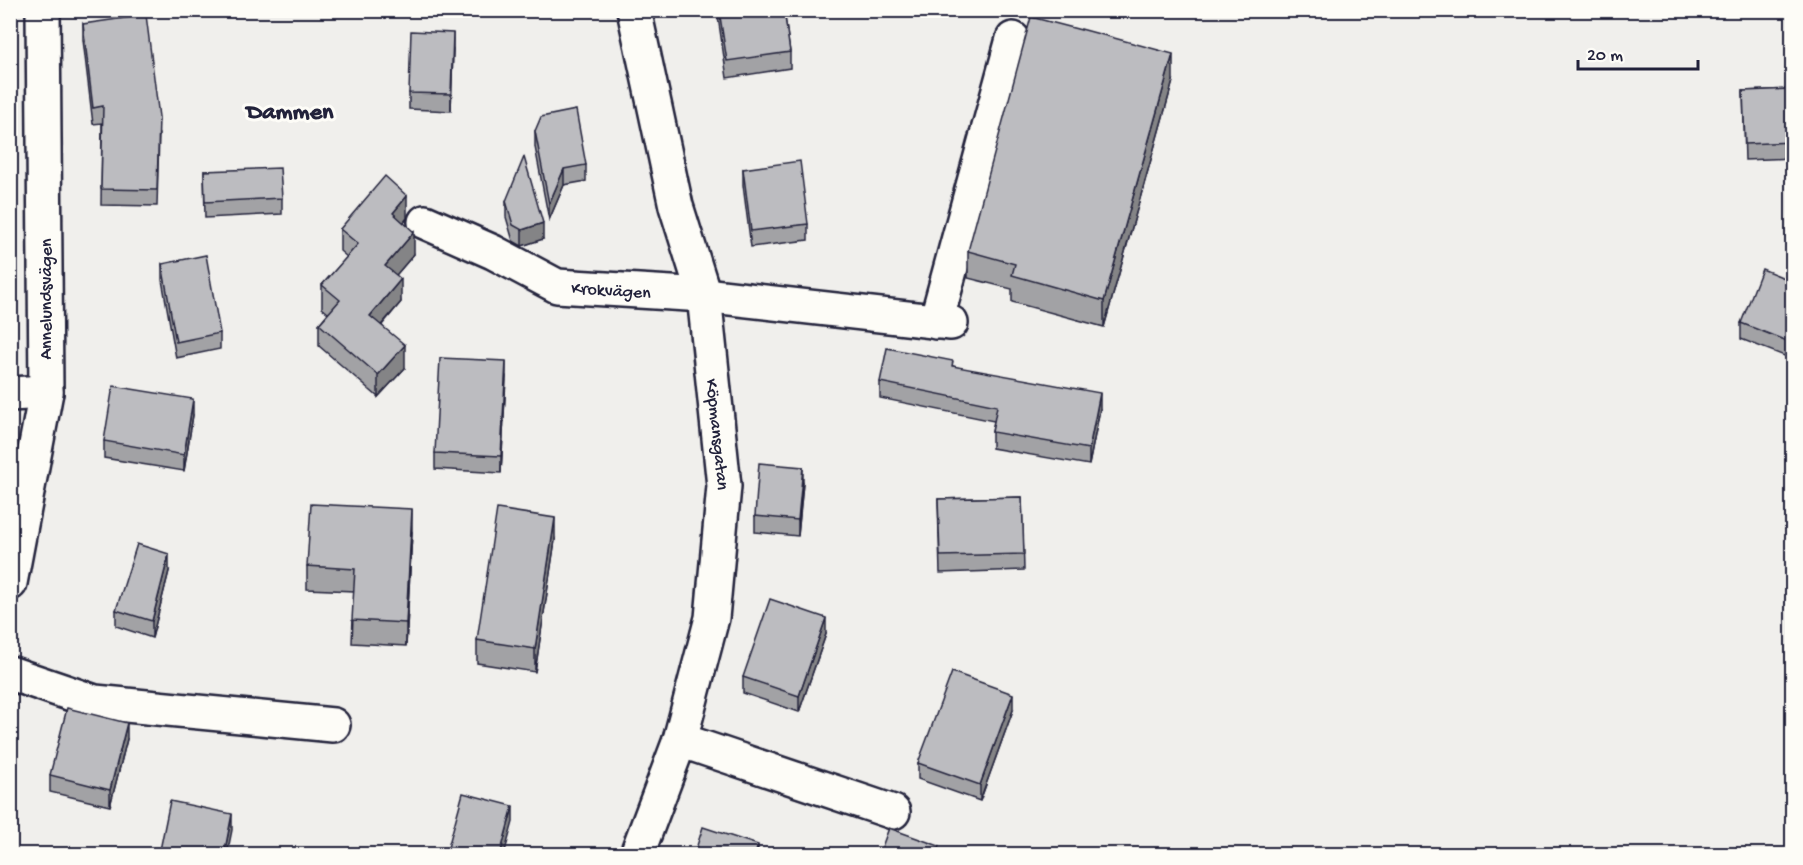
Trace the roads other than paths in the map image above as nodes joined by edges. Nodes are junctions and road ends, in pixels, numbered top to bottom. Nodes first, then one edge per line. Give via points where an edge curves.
1 (43, 10) edge
2 (634, 10) edge
3 (1012, 39) dead end
4 (425, 222) dead end
5 (704, 295) junction
6 (46, 392) junction
7 (10, 394) edge
8 (10, 583) edge
9 (10, 673) edge
10 (333, 725) dead end
11 (680, 740) junction
12 (892, 812) dead end
13 (637, 855) edge

1 - 6 street, Annelundsvägen
2 - 5 street, Köpmansgatan via 676,206
3 - 5 street, Krokvägen via 944,323
4 - 5 street, Krokvägen via 557,286
5 - 11 street, Köpmansgatan via 724,486 712,618
6 - 7 street
6 - 8 street, Annelundsvägen
9 - 10 street via 95,702
11 - 12 street
11 - 13 street, Köpmansgatan

